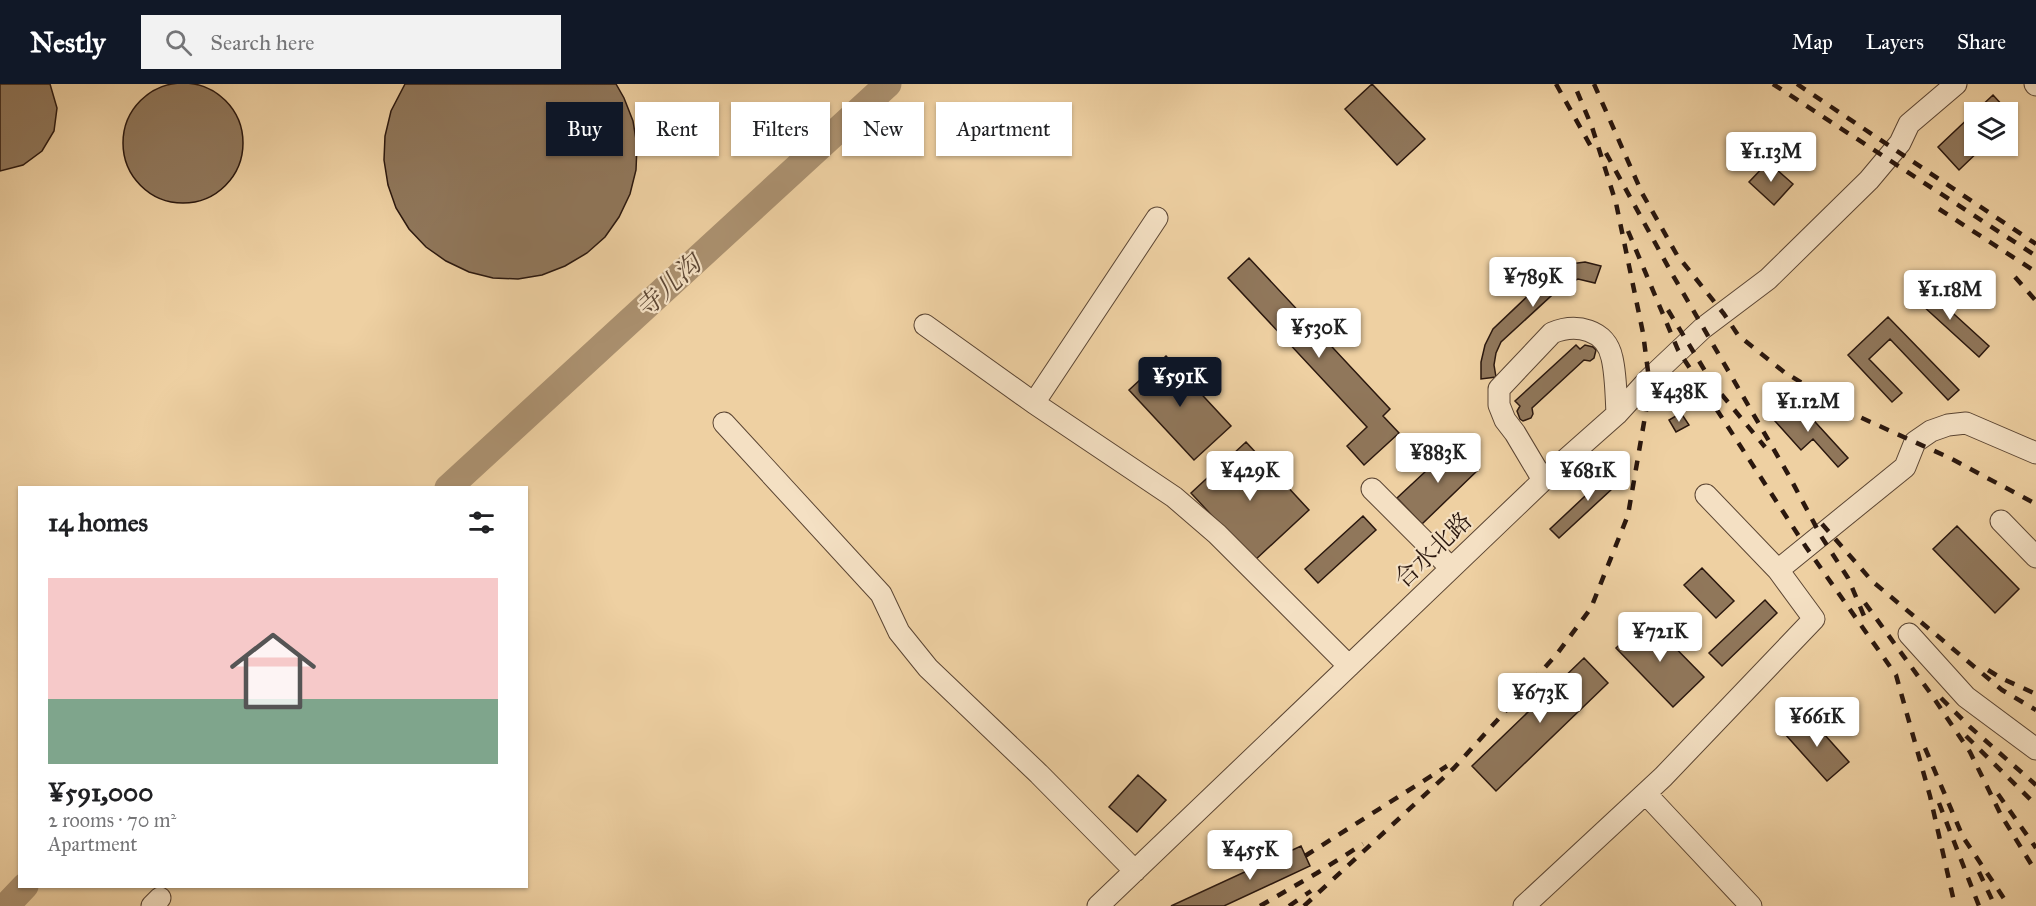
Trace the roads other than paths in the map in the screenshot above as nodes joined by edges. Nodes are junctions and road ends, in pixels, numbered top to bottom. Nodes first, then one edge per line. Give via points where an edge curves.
1 (1956, 84) edge
2 (1157, 218) dead end
3 (925, 325) dead end
4 (1034, 403) junction
5 (1617, 414) junction
6 (724, 423) dead end
7 (2036, 453) edge
8 (1543, 480) junction
9 (1371, 489) dead end
10 (1706, 495) dead end
11 (2001, 521) dead end
12 (2036, 557) edge
13 (1451, 568) junction
14 (1778, 570) junction
15 (1909, 634) dead end
16 (1349, 666) junction
17 (2036, 749) edge
18 (1646, 794) junction
19 (1135, 871) junction
20 (1098, 906) edge
21 (1524, 906) edge
22 (1750, 906) edge

1 - 5 street, 合水北路 via 1909,124 1900,143 1869,180 1768,279 1678,350
2 - 4 street
3 - 4 street
4 - 16 street via 1174,497 1217,534
5 - 8 street, 合水北路
5 - 8 street via 1612,357 1607,345 1599,336 1576,327 1552,333 1499,389 1499,405 1505,420
6 - 19 street via 881,594 899,632 928,668
7 - 14 street via 1966,423 1930,431 1916,442 1905,467
8 - 13 street, 合水北路
9 - 13 street
10 - 14 street
11 - 12 street
13 - 16 street, 合水北路
14 - 18 street via 1814,619
15 - 17 street via 1966,697
16 - 19 street, 合水北路
18 - 21 street
18 - 22 street
19 - 20 street, 合水北路

